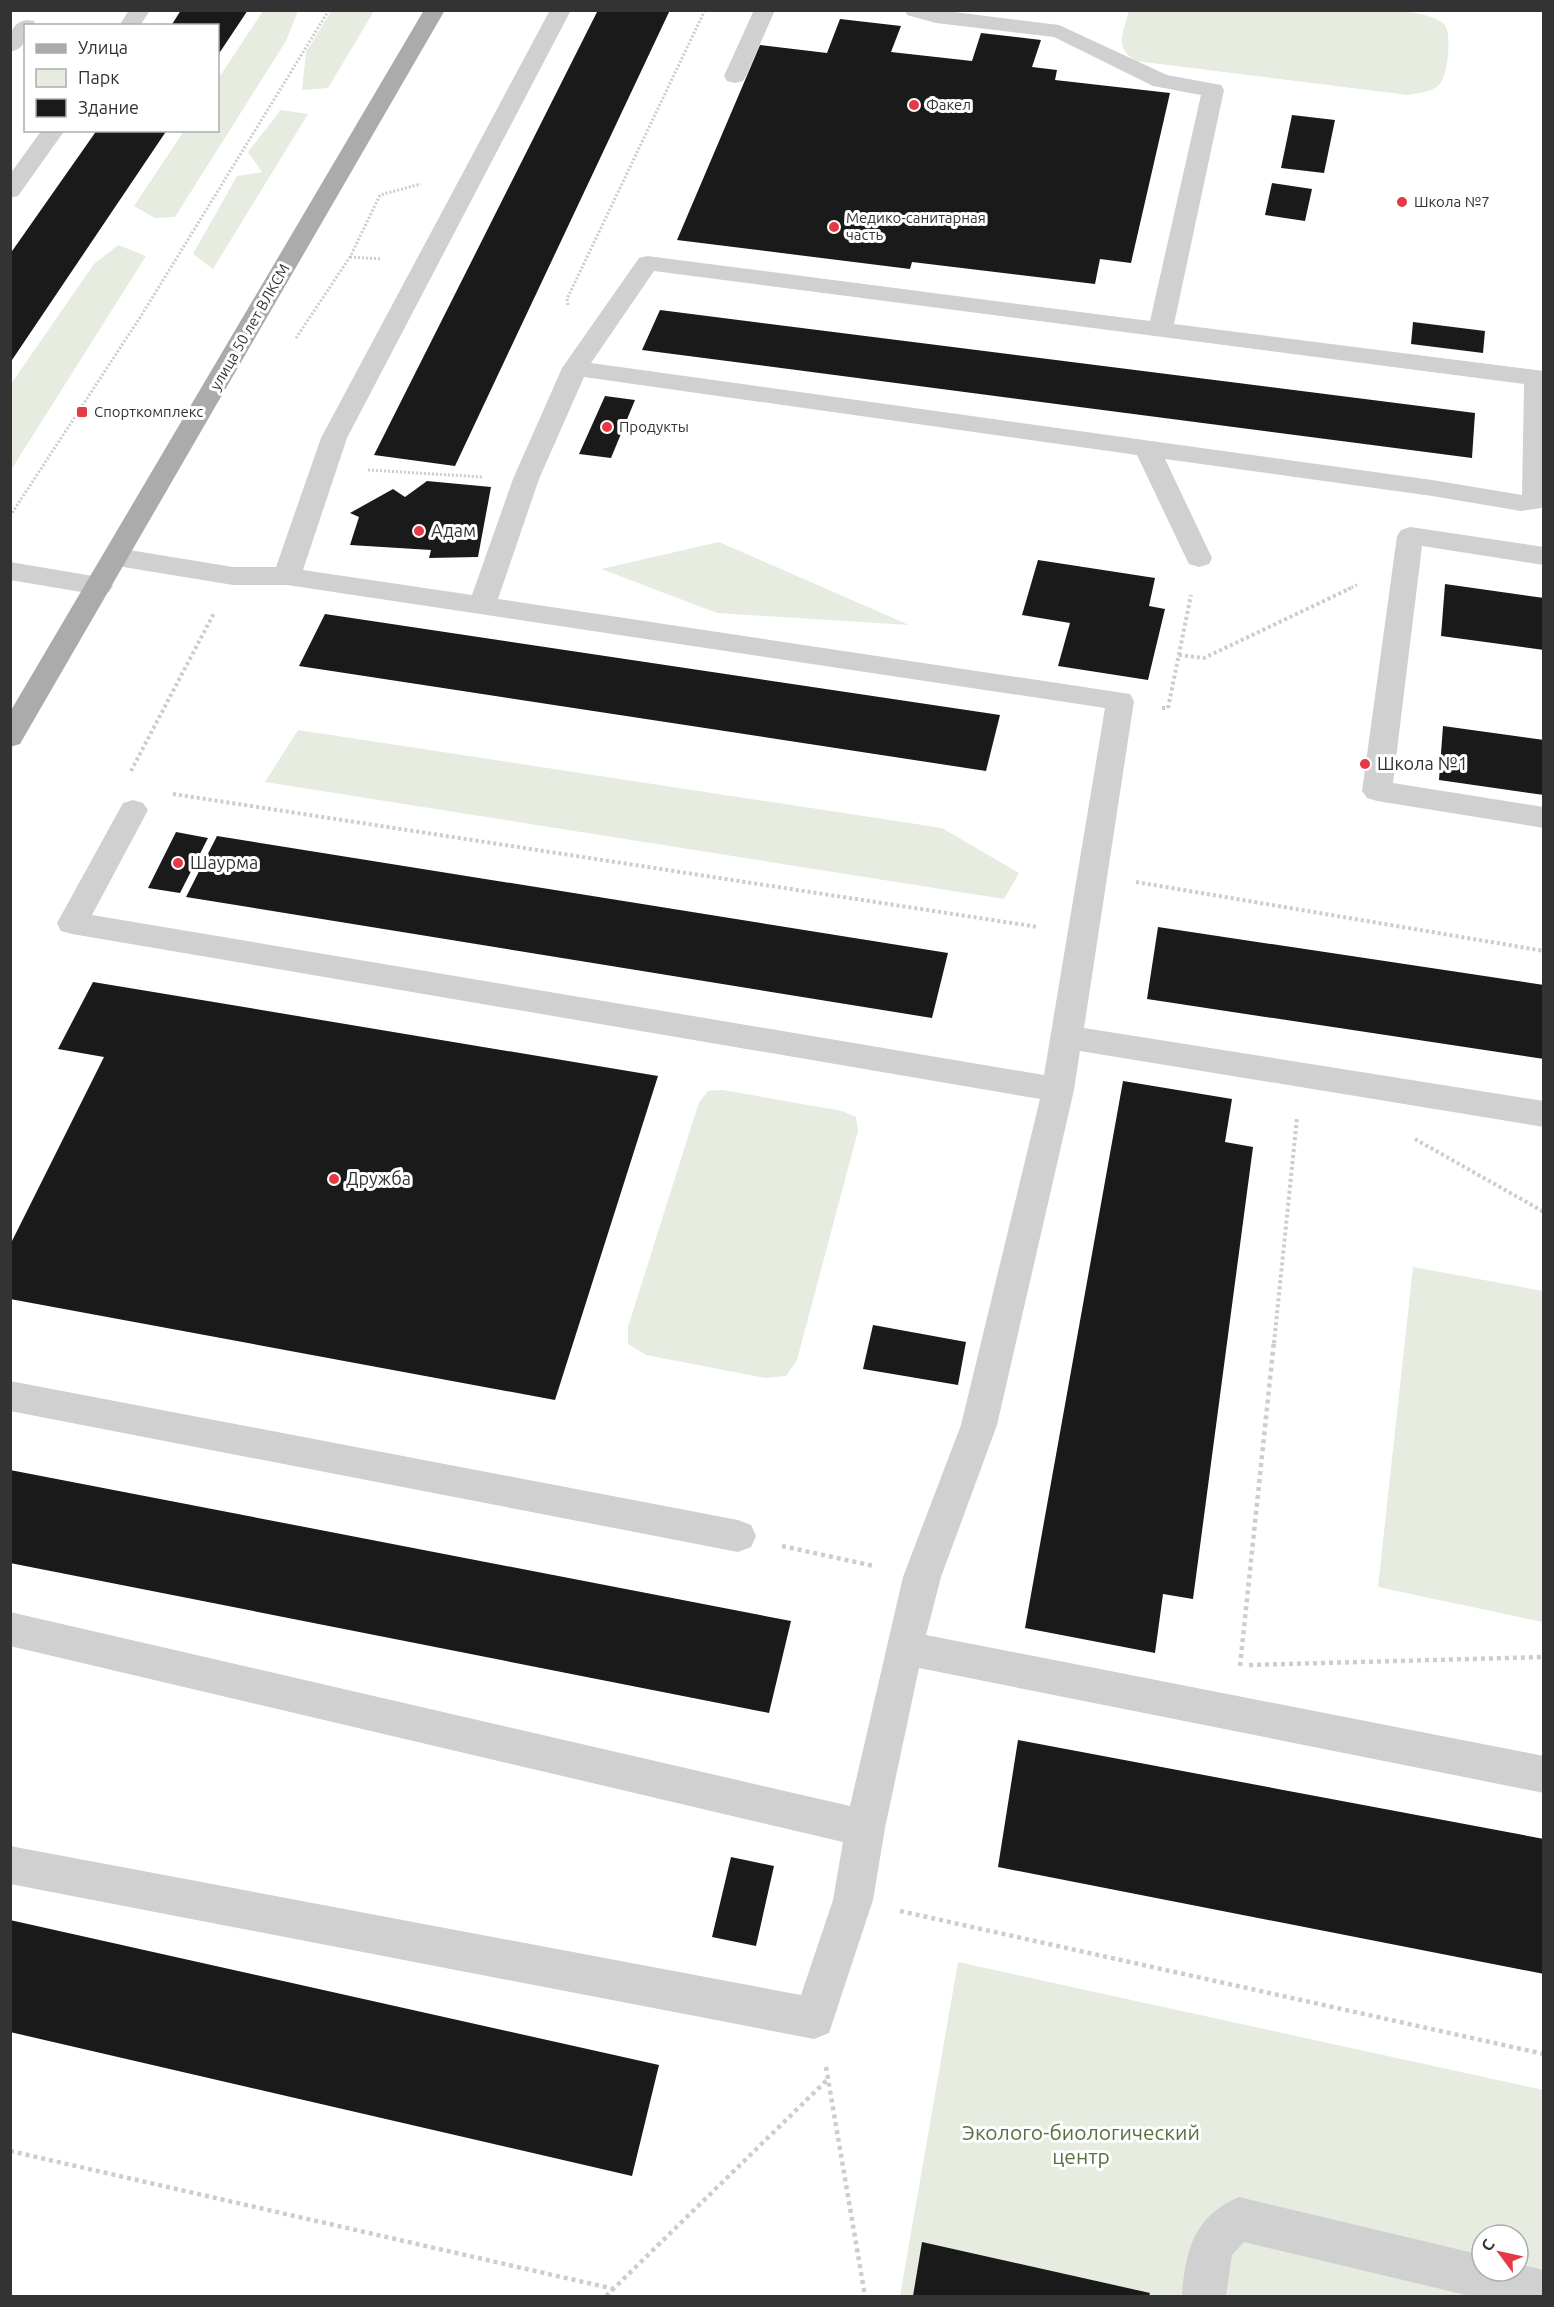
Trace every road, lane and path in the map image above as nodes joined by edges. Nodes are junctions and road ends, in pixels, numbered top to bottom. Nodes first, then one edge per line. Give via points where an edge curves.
1 (37, 10) edge
2 (140, 10) edge
3 (329, 10) edge
4 (435, 10) edge
5 (561, 10) edge
6 (705, 10) edge
7 (765, 10) edge
8 (915, 10) edge
9 (27, 24) edge
10 (130, 24) edge
11 (24, 28) edge
12 (10, 45) edge
13 (735, 76) dead end
14 (53, 132) edge
15 (423, 183) dead end
16 (10, 191) edge
17 (350, 257) junction
18 (393, 260) dead end
19 (1160, 330) junction
20 (296, 338) dead end
21 (575, 368) junction
22 (1540, 379) edge
23 (1147, 448) junction
24 (324, 468) junction
25 (526, 479) junction
26 (1432, 488) junction
27 (10, 516) edge
28 (1429, 539) junction
29 (1544, 556) edge
30 (117, 557) junction
31 (1199, 558) joint
32 (1406, 562) junction
33 (10, 571) edge
34 (287, 576) junction
35 (99, 586) junction
36 (482, 605) junction
37 (1179, 655) junction
38 (1120, 701) junction
39 (10, 737) edge
40 (170, 794) dead end
41 (133, 810) dead end
42 (1544, 818) edge
43 (1092, 874) junction
44 (1083, 934) junction
45 (1544, 951) edge
46 (1066, 1038) junction
47 (1302, 1074) junction
48 (1058, 1090) junction
49 (1544, 1114) edge
50 (1412, 1137) dead end
51 (1544, 1212) edge
52 (10, 1396) edge
53 (738, 1536) joint
54 (922, 1577) junction
55 (10, 1629) edge
56 (904, 1648) junction
57 (1544, 1657) edge
58 (1240, 1665) junction
59 (1234, 1714) junction
60 (1544, 1775) edge
61 (865, 1828) junction
62 (10, 1865) edge
63 (853, 1900) junction
64 (814, 2019) junction
65 (1544, 2054) edge
66 (829, 2078) junction
67 (10, 2151) edge
68 (614, 2289) junction
69 (1544, 2292) edge
70 (606, 2296) edge
71 (865, 2296) edge
72 (1204, 2296) edge

1 - 9 lane
2 - 10 lane
3 - 27 path via 141,316
4 - 30 main road, улица 50 лет ВЛКСМ
5 - 24 lane via 334,438
6 - 21 path via 567,298
7 - 13 lane
8 - 19 lane via 936,17 1059,31 1161,81 1213,90
11 - 12 lane
14 - 16 lane
15 - 17 path via 380,195
17 - 18 path
17 - 20 path
19 - 21 lane via 647,263
19 - 22 lane
21 - 23 lane
21 - 25 lane
22 - 26 lane via 1532,502
23 - 26 lane
23 - 31 lane
24 - 25 path
24 - 34 lane
25 - 36 lane
26 - 28 lane
28 - 29 lane
28 - 32 lane via 1410,537
30 - 34 lane via 233,576
30 - 35 main road, улица 50 лет ВЛКСМ
31 - 37 path
32 - 37 path via 1204,658
32 - 42 lane via 1377,791
33 - 35 lane
34 - 36 lane
35 - 39 main road, улица 50 лет ВЛКСМ
36 - 38 lane
37 - 38 path via 1168,708
38 - 43 lane
40 - 44 path
41 - 48 lane via 72,923
43 - 44 lane
43 - 45 path
44 - 46 lane
46 - 47 lane
46 - 48 lane
47 - 49 lane
47 - 58 path
48 - 54 lane via 979,1425
50 - 51 path
52 - 53 lane
53 - 54 path
54 - 56 lane
55 - 61 lane
56 - 59 lane
56 - 61 lane
57 - 58 path
58 - 59 path
59 - 60 lane
61 - 63 lane
62 - 64 lane
63 - 64 lane
63 - 65 path
64 - 66 path
66 - 68 path
66 - 71 path
67 - 68 path
68 - 70 path
69 - 72 lane via 1239,2219 1217,2236 1210,2253

